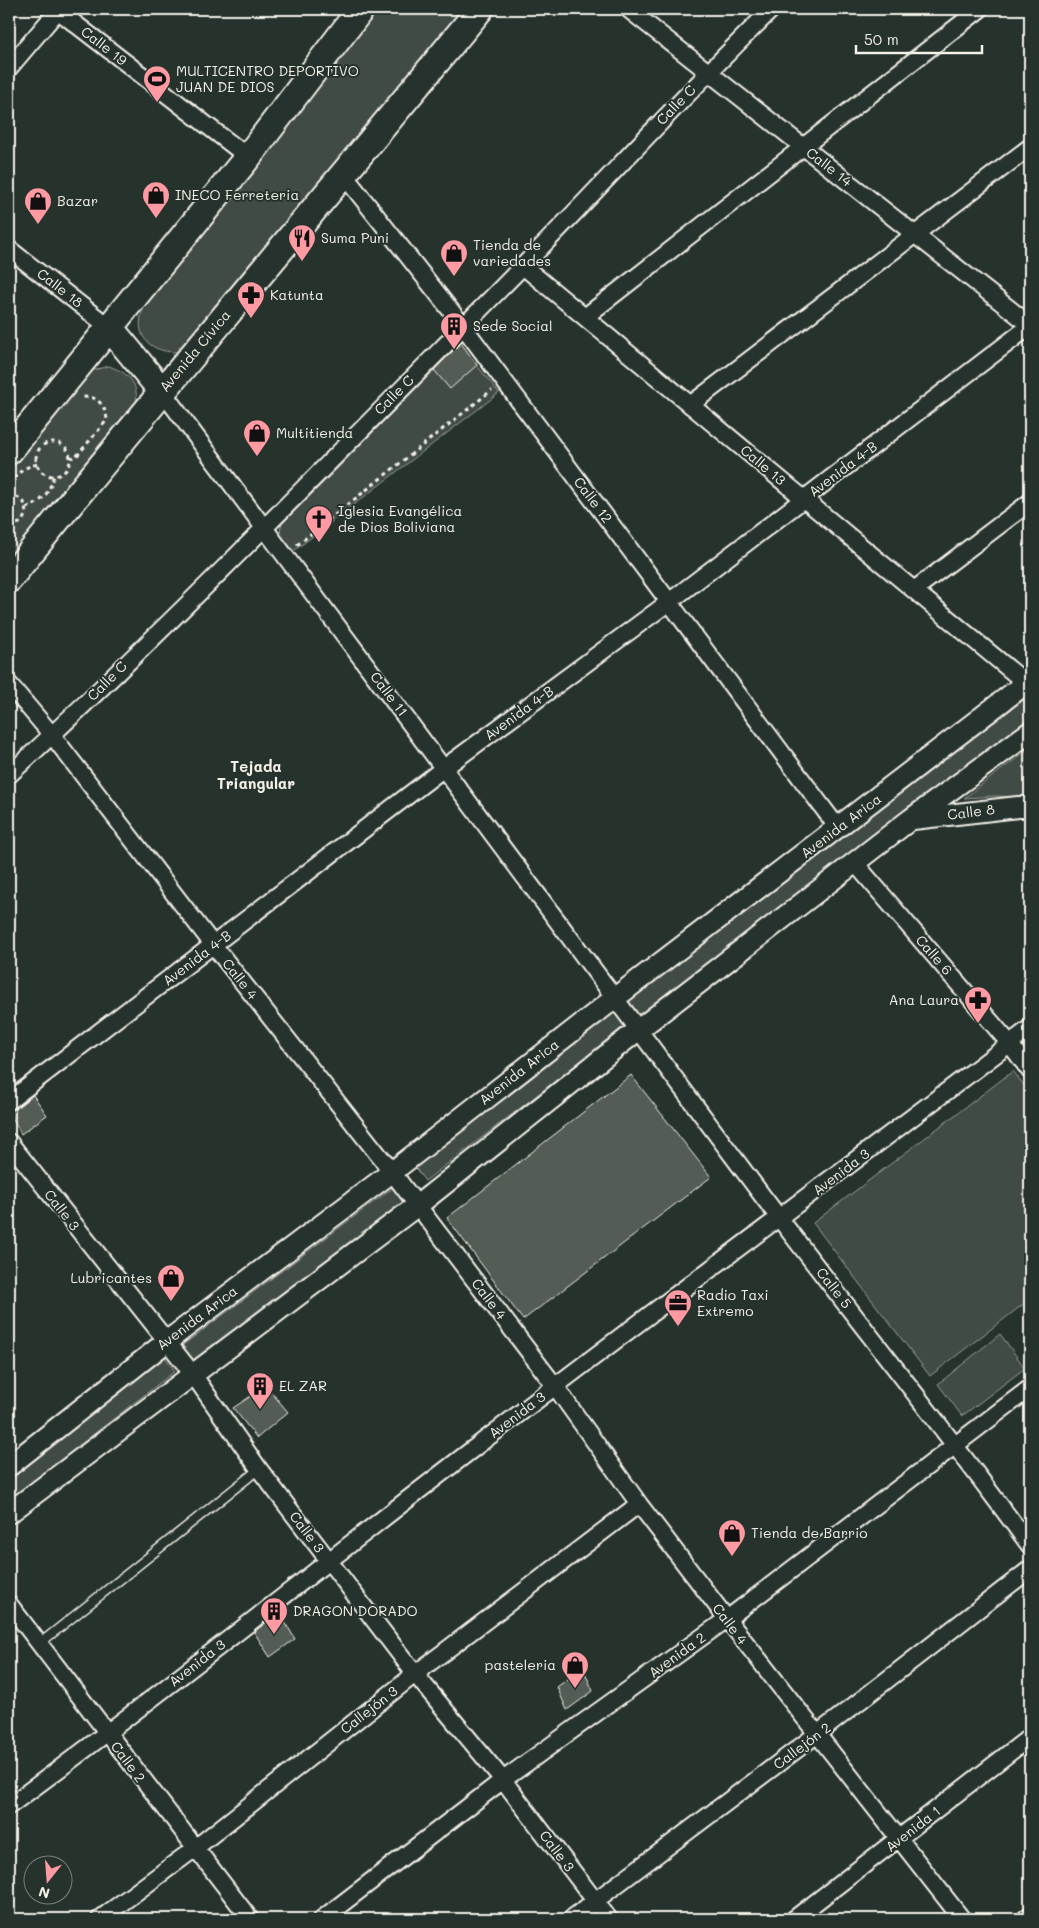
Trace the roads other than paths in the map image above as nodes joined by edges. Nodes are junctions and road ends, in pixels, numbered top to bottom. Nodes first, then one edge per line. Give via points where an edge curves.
1 (58, 9) edge
2 (361, 9) edge
3 (480, 9) edge
4 (628, 9) edge
5 (772, 9) edge
6 (980, 9) edge
7 (9, 68) edge
8 (708, 71) junction
9 (802, 146) junction
10 (1030, 147) edge
11 (248, 157) junction
12 (344, 175) junction
13 (916, 236) junction
14 (9, 249) edge
15 (523, 266) junction
16 (584, 317) junction
17 (463, 326) junction
18 (1030, 326) edge
19 (110, 328) junction
20 (162, 391) junction
21 (690, 404) junction
22 (9, 451) edge
23 (804, 499) junction
24 (1030, 502) edge
25 (264, 527) junction
26 (9, 579) edge
27 (914, 590) junction
28 (669, 602) junction
29 (1028, 681) edge
30 (9, 684) edge
31 (1030, 732) edge
32 (52, 735) junction
33 (444, 768) junction
34 (9, 775) edge
35 (1030, 807) edge
36 (911, 819) junction
37 (838, 828) junction
38 (855, 863) junction
39 (214, 946) junction
40 (615, 998) junction
41 (1030, 1028) edge
42 (638, 1030) junction
43 (1010, 1044) junction
44 (1030, 1071) edge
45 (9, 1100) edge
46 (9, 1142) edge
47 (392, 1172) junction
48 (418, 1205) junction
49 (779, 1218) junction
50 (166, 1342) junction
51 (192, 1373) junction
52 (555, 1386) junction
53 (1030, 1388) edge
54 (956, 1444) junction
55 (9, 1466) edge
56 (259, 1469) junction
57 (639, 1504) junction
58 (9, 1513) edge
59 (1030, 1546) edge
60 (329, 1559) junction
61 (1030, 1569) edge
62 (9, 1604) edge
63 (726, 1619) junction
64 (39, 1644) junction
65 (415, 1674) junction
66 (106, 1734) junction
67 (816, 1735) junction
68 (1030, 1737) edge
69 (503, 1780) junction
70 (9, 1806) edge
71 (899, 1839) junction
72 (194, 1849) junction
73 (595, 1901) junction
74 (1030, 1915) edge
75 (100, 1919) edge
76 (250, 1919) edge
77 (322, 1919) edge
78 (571, 1919) edge
79 (609, 1919) edge
80 (794, 1919) edge
81 (962, 1919) edge
82 (1025, 1919) edge

1 - 7 street
1 - 11 street, Calle 19
2 - 11 main road
3 - 12 main road, Avenida Cívica
4 - 8 street, Calle 14
5 - 8 street, Calle C
6 - 9 street
8 - 9 street, Calle 14
8 - 15 street, Calle C
9 - 13 street, Calle 14
9 - 16 street
10 - 13 street
11 - 19 main road
12 - 17 street, Calle 12
12 - 20 main road, Avenida Cívica
13 - 18 street, Calle 14
13 - 21 street
14 - 19 street, Calle 18
15 - 16 street, Calle 13
15 - 17 street, Calle C
16 - 21 street, Calle 13
17 - 25 street, Calle C
17 - 28 street, Calle 12
18 - 23 street, Avenida 4-B
19 - 20 main road
19 - 22 main road
20 - 25 street, Calle 11
20 - 26 main road, Avenida Cívica
21 - 23 street, Calle 13
23 - 27 street, Calle 13
23 - 28 street, Avenida 4-B
24 - 27 street
25 - 32 street, Calle C
25 - 33 street, Calle 11
27 - 29 street, Calle 13
28 - 33 street, Avenida 4-B
28 - 37 street, Calle 12
29 - 37 street, Avenida Arica
30 - 32 street, Calle 4
31 - 36 street
32 - 34 street, Calle C
32 - 39 street, Calle 4
33 - 39 street, Avenida 4-B
33 - 40 street, Calle 11
35 - 36 street, Calle 8
36 - 38 street
37 - 40 street, Avenida Arica
38 - 42 street
38 - 43 street, Calle 6
39 - 45 street, Avenida 4-B
39 - 47 street, Calle 4
40 - 42 street, Calle 11
40 - 47 street, Avenida Arica
41 - 43 street, Avenida 3
42 - 48 street
42 - 49 street, Calle 5
43 - 44 street, Calle 6
43 - 49 street, Avenida 3
46 - 50 street, Calle 3
47 - 48 street, Calle 4
47 - 50 street, Avenida Arica
48 - 51 street
48 - 52 street, Calle 4
49 - 52 street, Avenida 3
49 - 54 street, Calle 5
50 - 51 street, Calle 3
50 - 55 street, Avenida Arica
51 - 56 street, Calle 3
51 - 58 street
52 - 57 street, Calle 4
52 - 60 street, Avenida 3
53 - 54 street, Avenida 2
54 - 59 street, Calle 5
54 - 63 street, Avenida 2
56 - 60 street, Calle 3
56 - 64 lane
57 - 63 street, Calle 4
57 - 65 street, Callejón 3
60 - 65 street, Calle 3
60 - 66 street, Avenida 3
61 - 67 street, Callejón 2
62 - 64 street, Calle 2
63 - 67 street, Calle 4
63 - 69 street, Avenida 2
64 - 66 street, Calle 2
65 - 69 street, Calle 3
65 - 72 street, Callejón 3
66 - 70 street, Avenida 3
66 - 72 street, Calle 2
67 - 71 street, Calle 4
67 - 73 street, Callejón 2
68 - 71 street, Avenida 1
69 - 73 street, Calle 3
69 - 77 street, Avenida 2
71 - 80 street, Avenida 1
71 - 81 street, Calle 4
72 - 75 street, Callejón 3
72 - 76 street, Calle 2
73 - 78 street, Callejón 2
73 - 79 street, Calle 3
74 - 82 street

